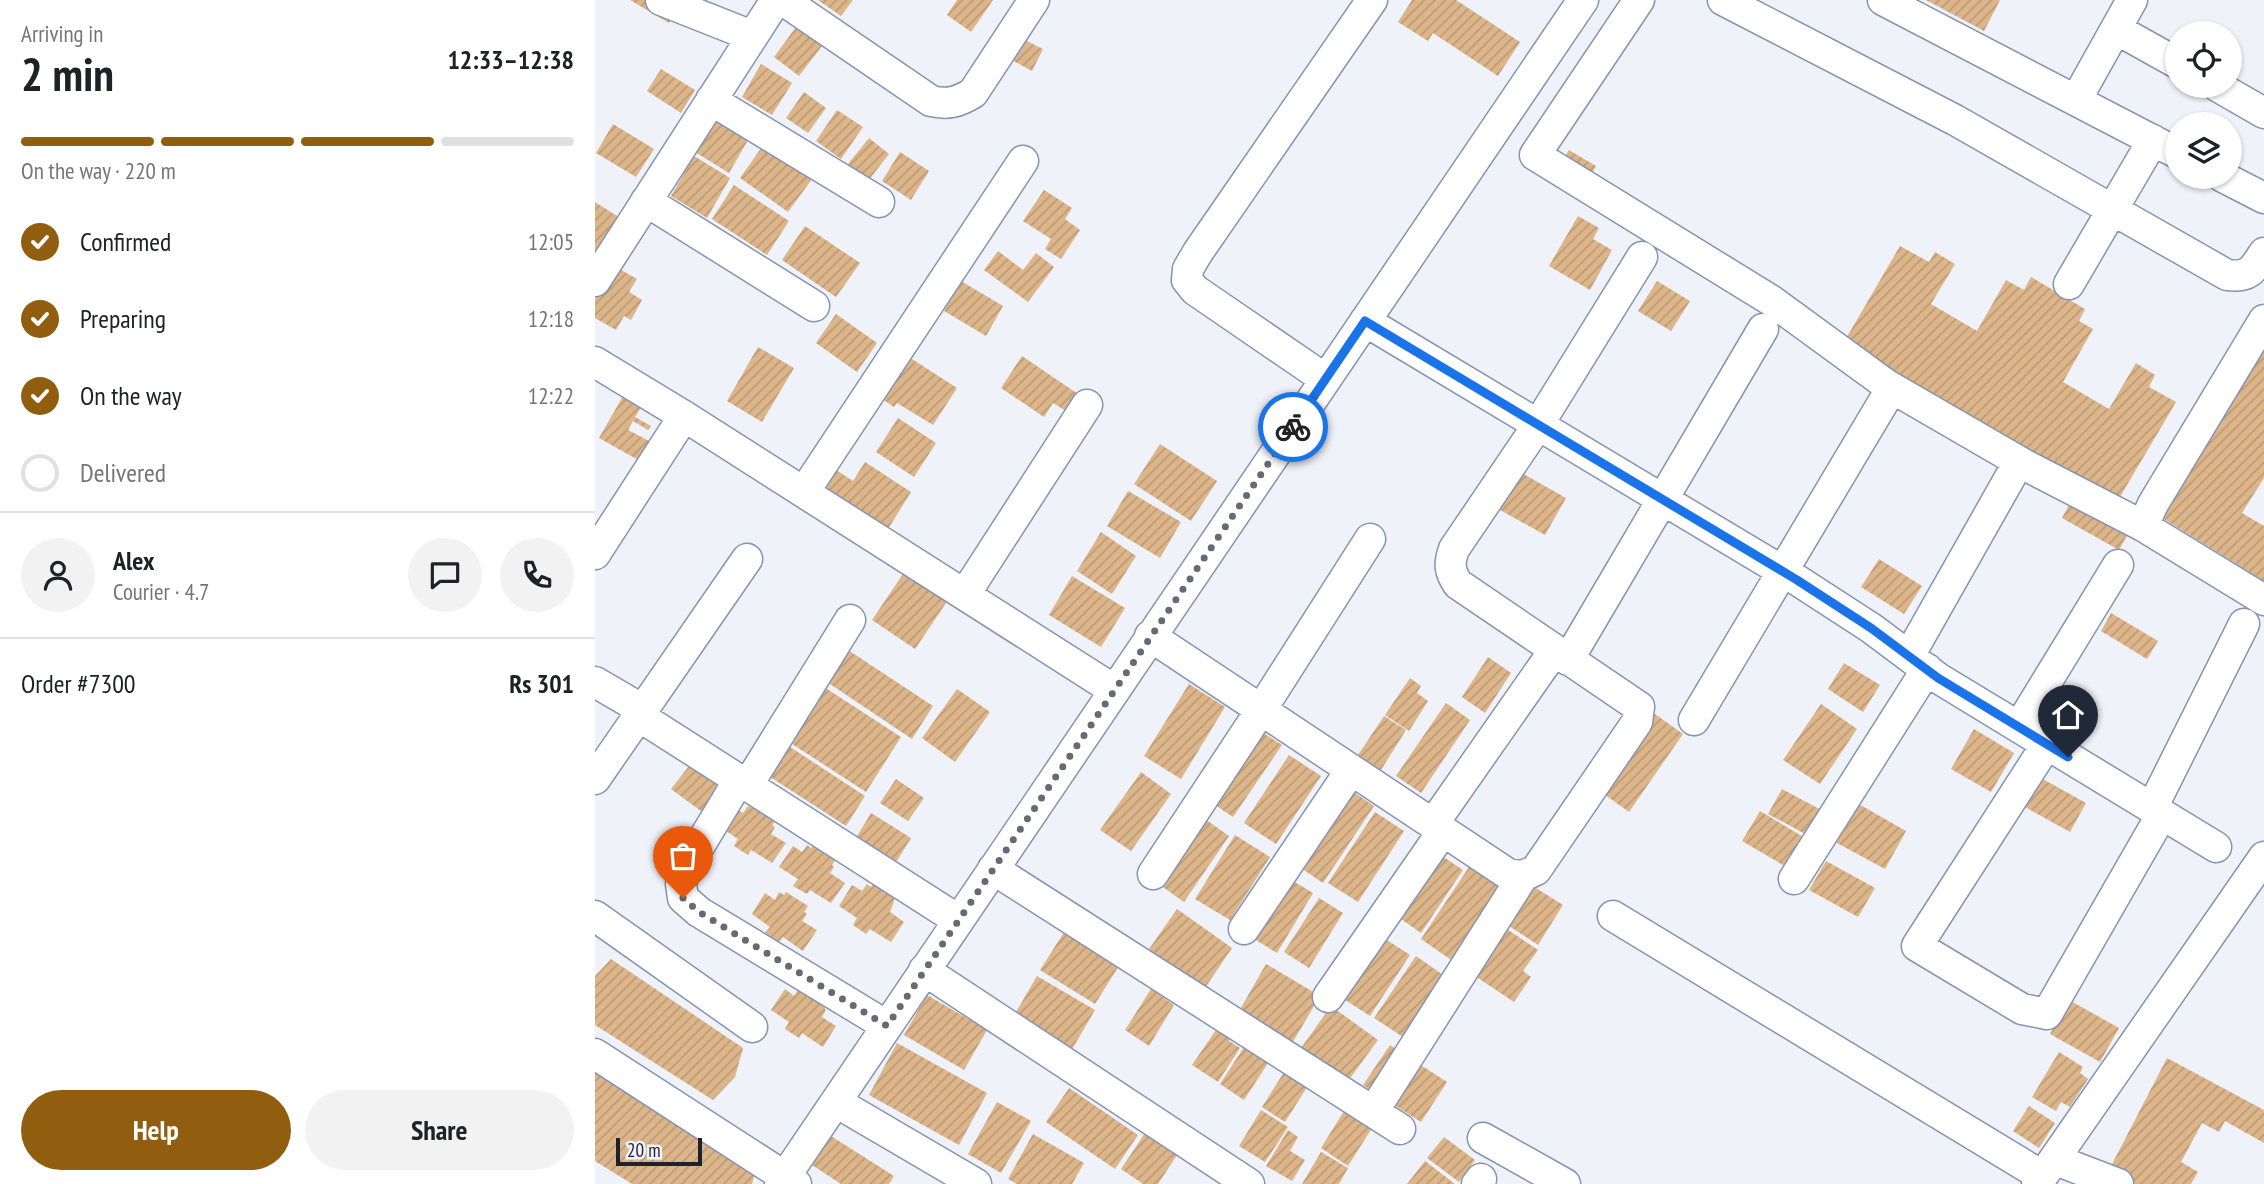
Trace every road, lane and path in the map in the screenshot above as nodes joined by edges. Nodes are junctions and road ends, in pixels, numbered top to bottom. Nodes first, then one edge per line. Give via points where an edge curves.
1 (661, 0) edge
2 (699, 0) edge
3 (776, 0) edge
4 (783, 0) edge
5 (1034, 0) edge
6 (1372, 0) edge
7 (1639, 0) edge
8 (1723, 0) edge
9 (1883, 0) edge
10 (2132, 0) edge
11 (1579, 1) edge
12 (2116, 29) junction
13 (753, 36) junction
14 (2165, 56) edge
15 (2238, 98) edge
16 (711, 100) junction
17 (2076, 100) junction
18 (2264, 113) edge
19 (2165, 147) edge
20 (1023, 161) dead end
21 (2242, 185) edge
22 (2263, 194) edge
23 (646, 201) junction
24 (879, 202) dead end
25 (2113, 210) junction
26 (2264, 253) edge
27 (1642, 257) dead end
28 (597, 273) edge
29 (2069, 284) dead end
30 (814, 306) dead end
31 (2264, 320) edge
32 (1365, 321) junction
33 (1763, 329) dead end
34 (595, 362) edge
35 (1325, 379) junction
36 (1887, 396) dead end
37 (1087, 405) dead end
38 (684, 415) junction
39 (1538, 425) junction
40 (2013, 474) dead end
41 (804, 492) junction
42 (1662, 499) junction
43 (2143, 526) junction
44 (1370, 539) dead end
45 (595, 554) edge
46 (747, 559) dead end
47 (2117, 565) dead end
48 (1784, 572) junction
49 (965, 594) junction
50 (2264, 600) edge
51 (850, 620) dead end
52 (2244, 624) dead end
53 (1150, 636) junction
54 (1561, 656) junction
55 (1918, 662) junction
56 (595, 682) edge
57 (1114, 690) junction
58 (1261, 710) junction
59 (641, 713) junction
60 (1694, 720) dead end
61 (2019, 727) junction
62 (2047, 744) junction
63 (1352, 770) junction
64 (595, 779) edge
65 (743, 783) junction
66 (2157, 811) junction
67 (1438, 828) junction
68 (2216, 847) dead end
69 (2264, 857) edge
70 (993, 869) junction
71 (1153, 874) dead end
72 (1523, 876) junction
73 (1794, 879) dead end
74 (595, 916) edge
75 (1613, 916) dead end
76 (958, 920) junction
77 (1244, 929) dead end
78 (924, 970) junction
79 (1328, 997) dead end
80 (887, 1026) junction
81 (752, 1027) dead end
82 (595, 1054) edge
83 (836, 1101) junction
84 (1373, 1112) junction
85 (1400, 1129) dead end
86 (1483, 1138) dead end
87 (2044, 1174) edge
88 (787, 1182) edge
89 (976, 1184) edge
90 (1249, 1184) edge
91 (1565, 1184) edge
92 (2117, 1184) edge

1 - 13 street
2 - 13 street
3 - 13 street
4 - 5 street via 931,101 946,104 972,93
6 - 35 street via 1188,269 1187,281 1195,290
7 - 43 street via 1535,155 1772,301 1887,385
8 - 25 street via 1955,120
9 - 17 street
10 - 12 street
11 - 32 street
12 - 14 street
12 - 17 street
13 - 16 street
15 - 18 street
16 - 23 street
16 - 24 street
17 - 19 street
19 - 25 street
20 - 41 street
21 - 22 street
23 - 28 street
23 - 30 street
25 - 26 street via 2227,275 2240,277 2252,271
25 - 29 street
27 - 39 street
31 - 43 street
32 - 35 street
32 - 39 street
33 - 42 street
34 - 38 street
35 - 53 street
36 - 48 street
37 - 49 street
38 - 41 street
38 - 45 street
39 - 42 street
39 - 54 street via 1454,549 1451,573 1458,584
40 - 55 street
41 - 49 street
42 - 48 street
42 - 54 street
43 - 50 street
44 - 58 street
46 - 59 street
47 - 61 street
48 - 55 street
48 - 60 street
49 - 57 street
51 - 65 street
52 - 66 street
53 - 57 street
53 - 58 street
54 - 67 street
54 - 72 street via 1633,702 1639,714 1546,857 1536,870
55 - 61 street
55 - 73 street
56 - 59 street
57 - 70 street
58 - 63 street
58 - 71 street
59 - 64 street
59 - 65 street
61 - 62 street
62 - 66 street
62 - 66 street via 1917,946 2022,1009 2047,1014
63 - 67 street
63 - 77 street
65 - 76 street
65 - 80 street via 686,868 683,898
66 - 68 street
67 - 72 street via 1508,874
67 - 79 street
69 - 87 street
70 - 76 street
70 - 84 street
72 - 84 street
74 - 81 street
75 - 87 street
76 - 78 street
78 - 80 street
78 - 90 street
80 - 83 street
82 - 88 street
83 - 88 street
83 - 89 street
84 - 85 street
86 - 91 street
87 - 92 street via 2056,1160

